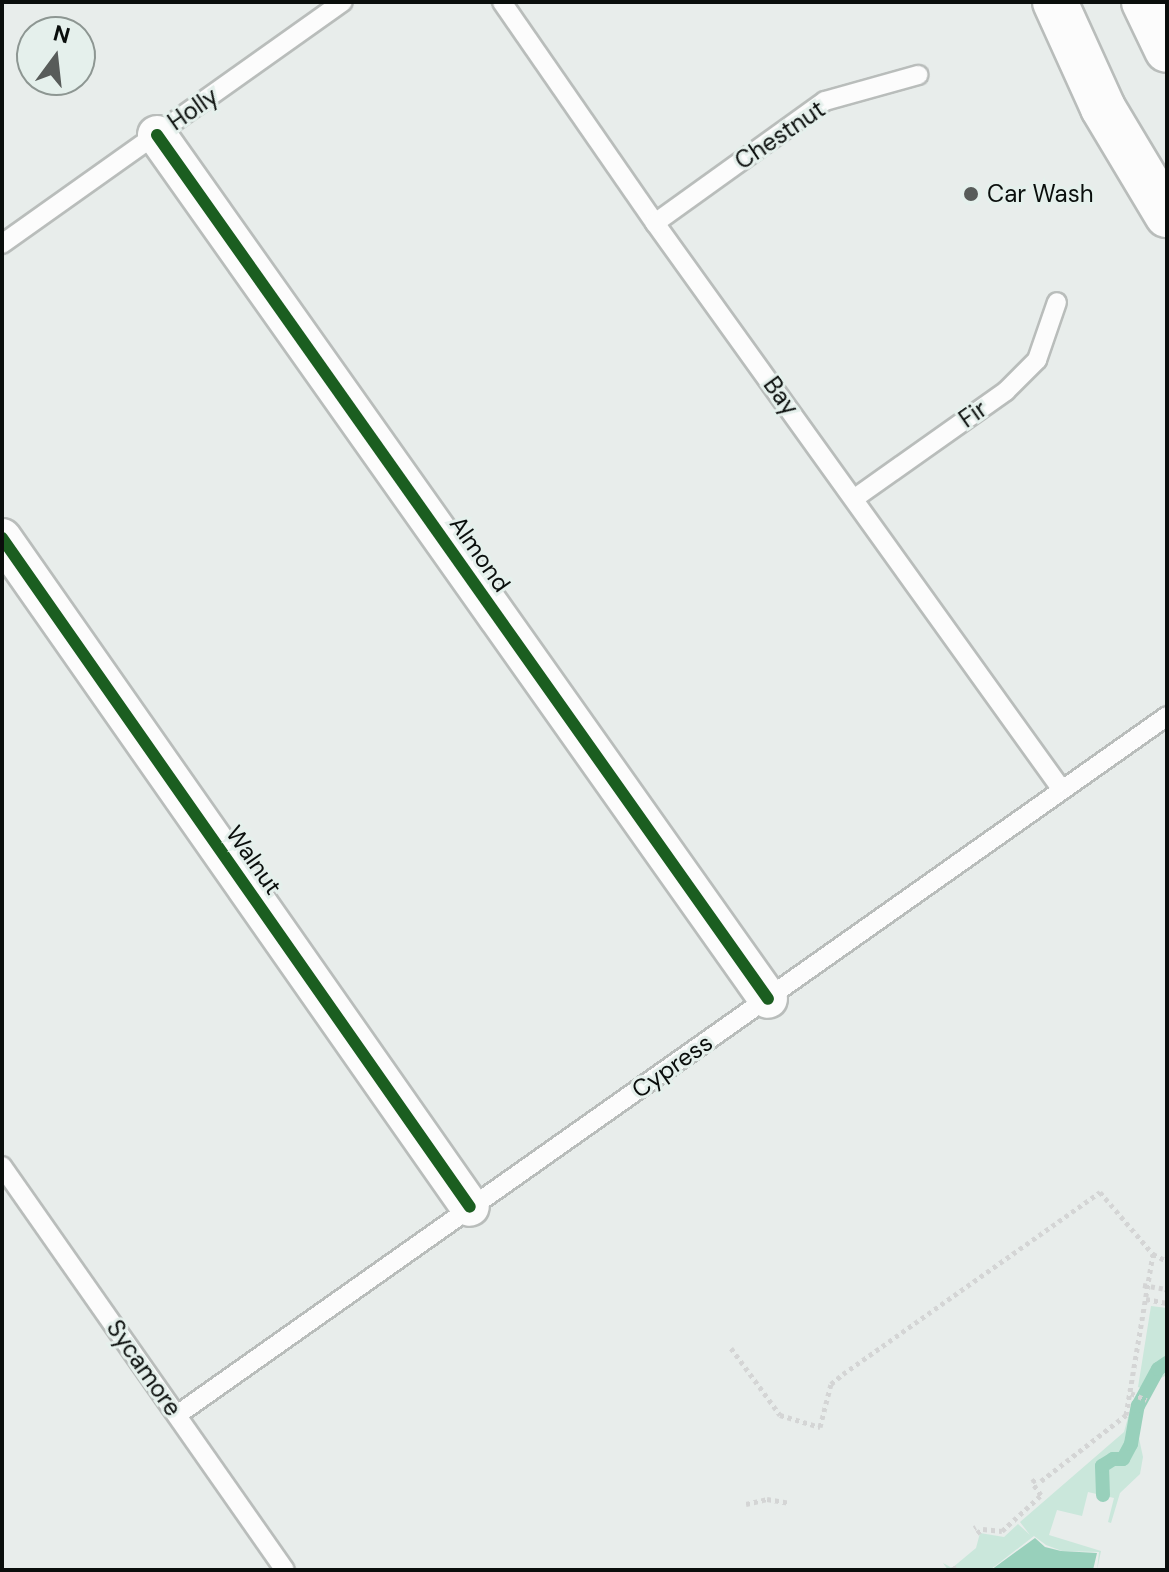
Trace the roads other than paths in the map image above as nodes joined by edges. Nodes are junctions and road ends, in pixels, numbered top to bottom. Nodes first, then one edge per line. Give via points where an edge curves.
1 (343, 2) edge
2 (502, 2) edge
3 (1055, 2) edge
4 (1144, 2) edge
5 (1167, 50) edge
6 (918, 75) dead end
7 (157, 135) junction
8 (1167, 215) edge
9 (655, 223) junction
10 (2, 244) edge
11 (1057, 302) dead end
12 (855, 498) junction
13 (2, 538) edge
14 (1167, 716) edge
15 (1062, 790) junction
16 (768, 999) junction
17 (2, 1166) edge
18 (470, 1207) junction
19 (177, 1415) junction
20 (285, 1570) edge

1 - 7 lane, Holly
2 - 9 lane, Bay
3 - 8 main road via 1103,108
4 - 5 main road
6 - 9 lane, Chestnut via 825,101
7 - 10 lane, Holly
7 - 16 street, Almond
9 - 12 lane, Bay
11 - 12 lane, Fir via 1037,360 1006,391
12 - 15 lane, Bay
13 - 18 street, Walnut
14 - 15 lane, Cypress
15 - 16 lane, Cypress
16 - 18 lane, Cypress
17 - 19 lane, Sycamore
18 - 19 lane, Cypress
19 - 20 lane, Sycamore

